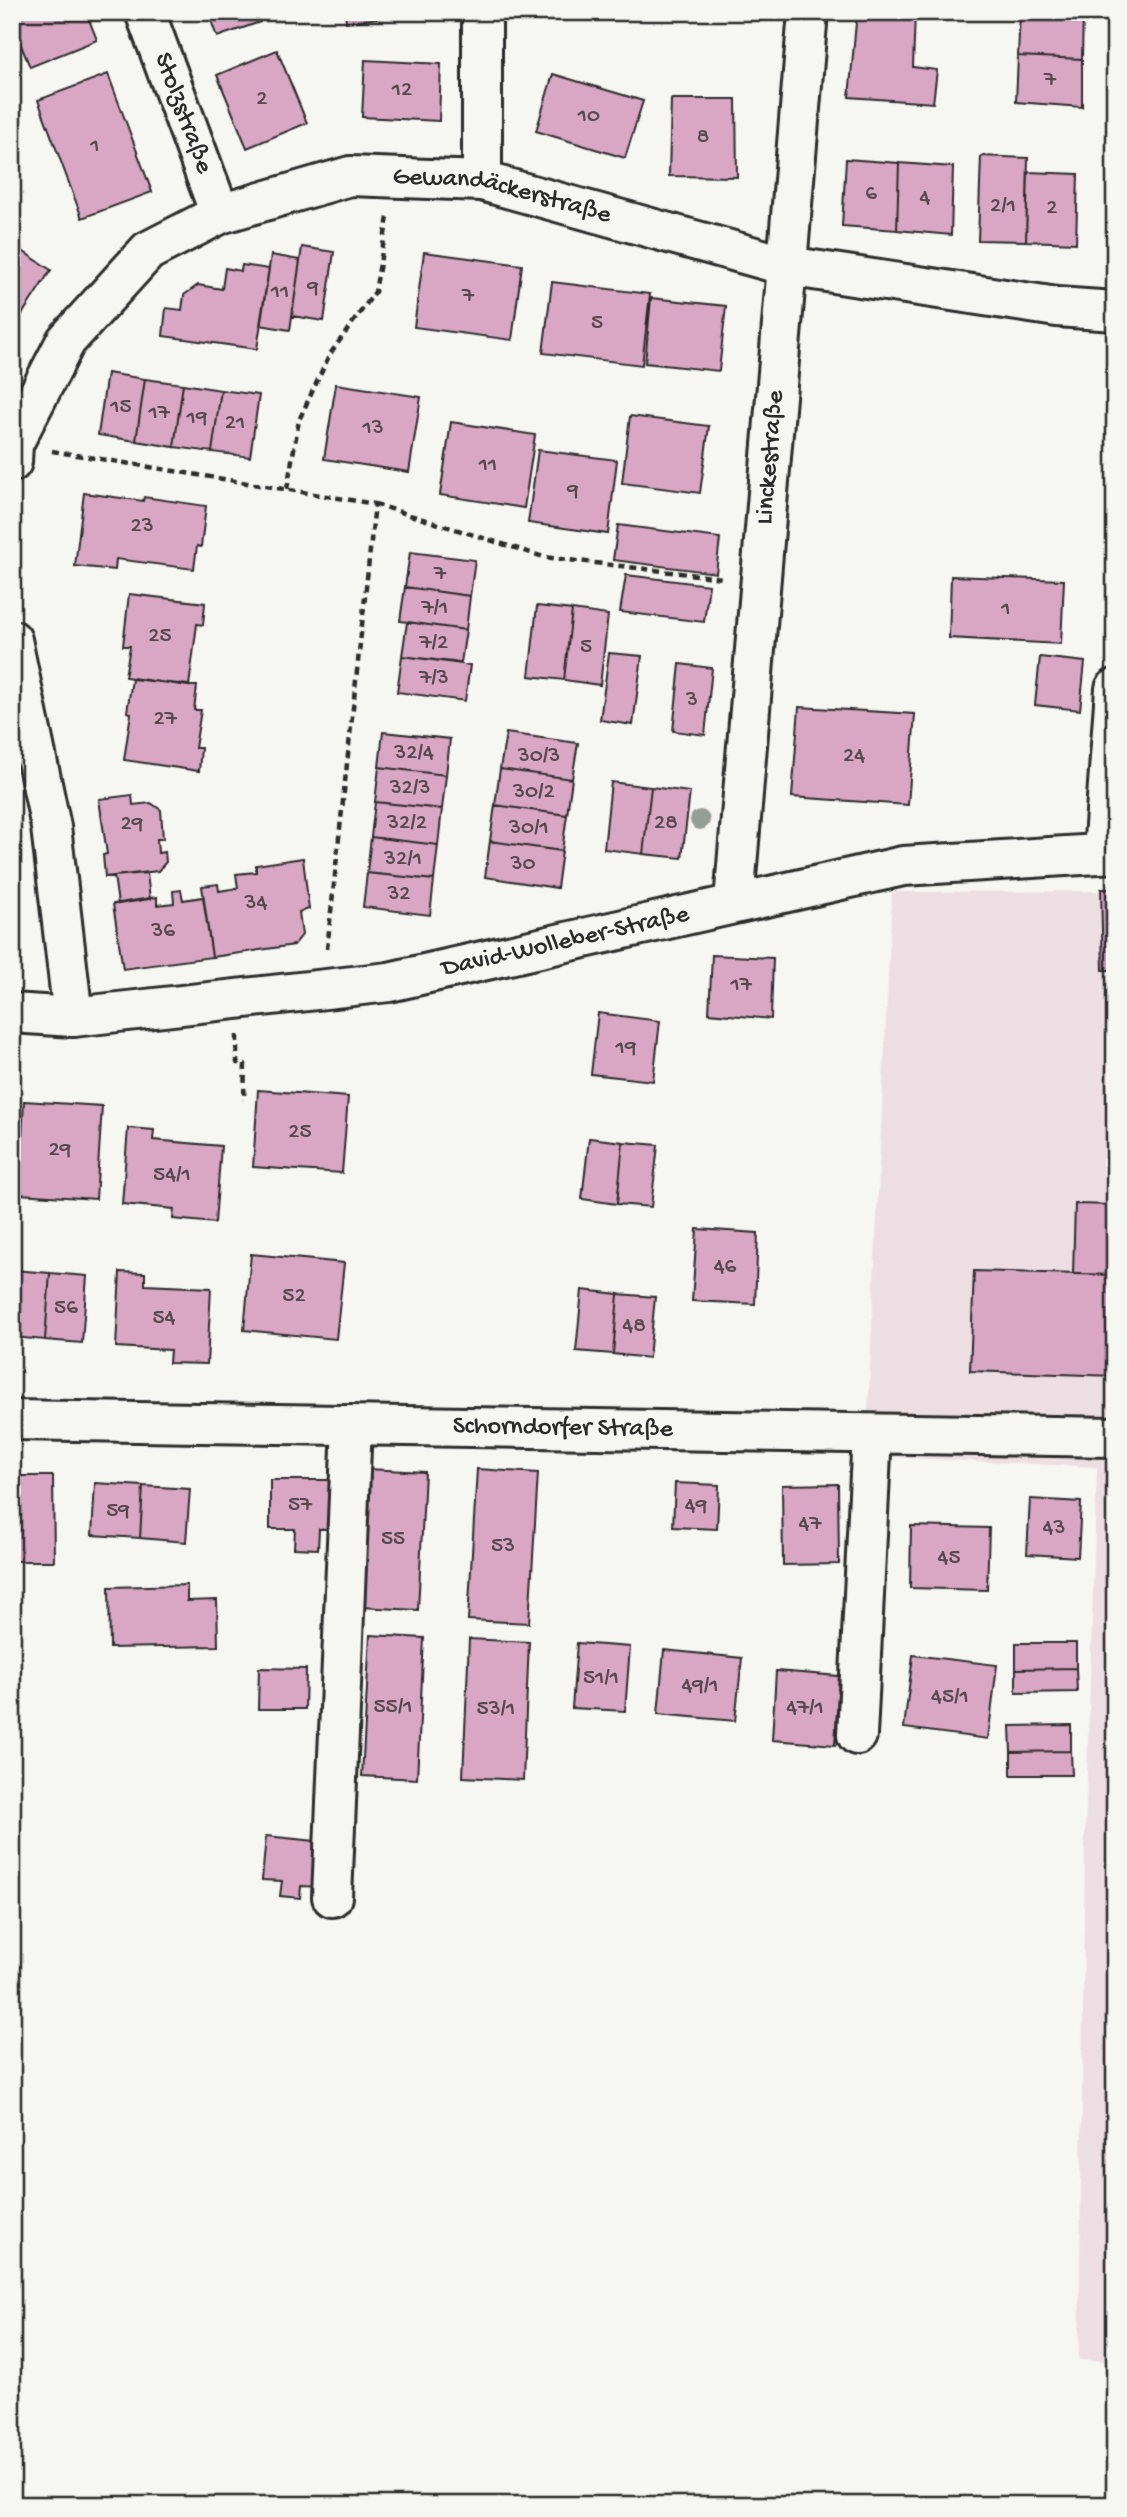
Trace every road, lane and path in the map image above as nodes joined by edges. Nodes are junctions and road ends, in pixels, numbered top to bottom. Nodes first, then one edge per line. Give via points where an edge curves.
1 (145, 12) edge
2 (482, 12) edge
3 (808, 12) edge
4 (394, 178) junction
5 (482, 181) junction
6 (220, 214) junction
7 (787, 266) junction
8 (1115, 311) edge
9 (13, 453) edge
10 (287, 489) junction
11 (375, 504) junction
12 (761, 582) junction
13 (12, 640) edge
14 (1115, 689) edge
15 (1109, 853) edge
16 (734, 902) junction
17 (323, 988) junction
18 (12, 1013) edge
19 (73, 1017) junction
20 (237, 1063) dead end
21 (244, 1100) dead end
22 (12, 1420) edge
23 (352, 1425) junction
24 (872, 1434) junction
25 (1115, 1437) edge
26 (857, 1735) dead end
27 (332, 1897) dead end

1 - 6 street, Stolzstraße
2 - 5 street
3 - 7 street, Linckestraße
4 - 5 street, Gewandäckerstraße
4 - 6 street, Gewandäckerstraße via 350,176
4 - 10 path via 375,292 330,354 299,420
5 - 7 street, Gewandäckerstraße
6 - 9 street, Gewandäckerstraße via 148,251 66,341
7 - 8 street, Gewandäckerstraße via 1057,307
7 - 12 street, Linckestraße
9 - 10 path
10 - 11 path
11 - 12 path via 544,557
11 - 17 path
12 - 16 street, Linckestraße
13 - 19 street via 51,827
14 - 15 street
15 - 16 street, David-Wolleber-Straße via 903,866
16 - 17 street, David-Wolleber-Straße via 389,982
17 - 19 street, David-Wolleber-Straße
18 - 19 street, David-Wolleber-Straße
20 - 21 path via 244,1064
22 - 23 street, Schorndorfer Straße
23 - 24 street, Schorndorfer Straße
23 - 27 street
24 - 25 street, Schorndorfer Straße
24 - 26 street

